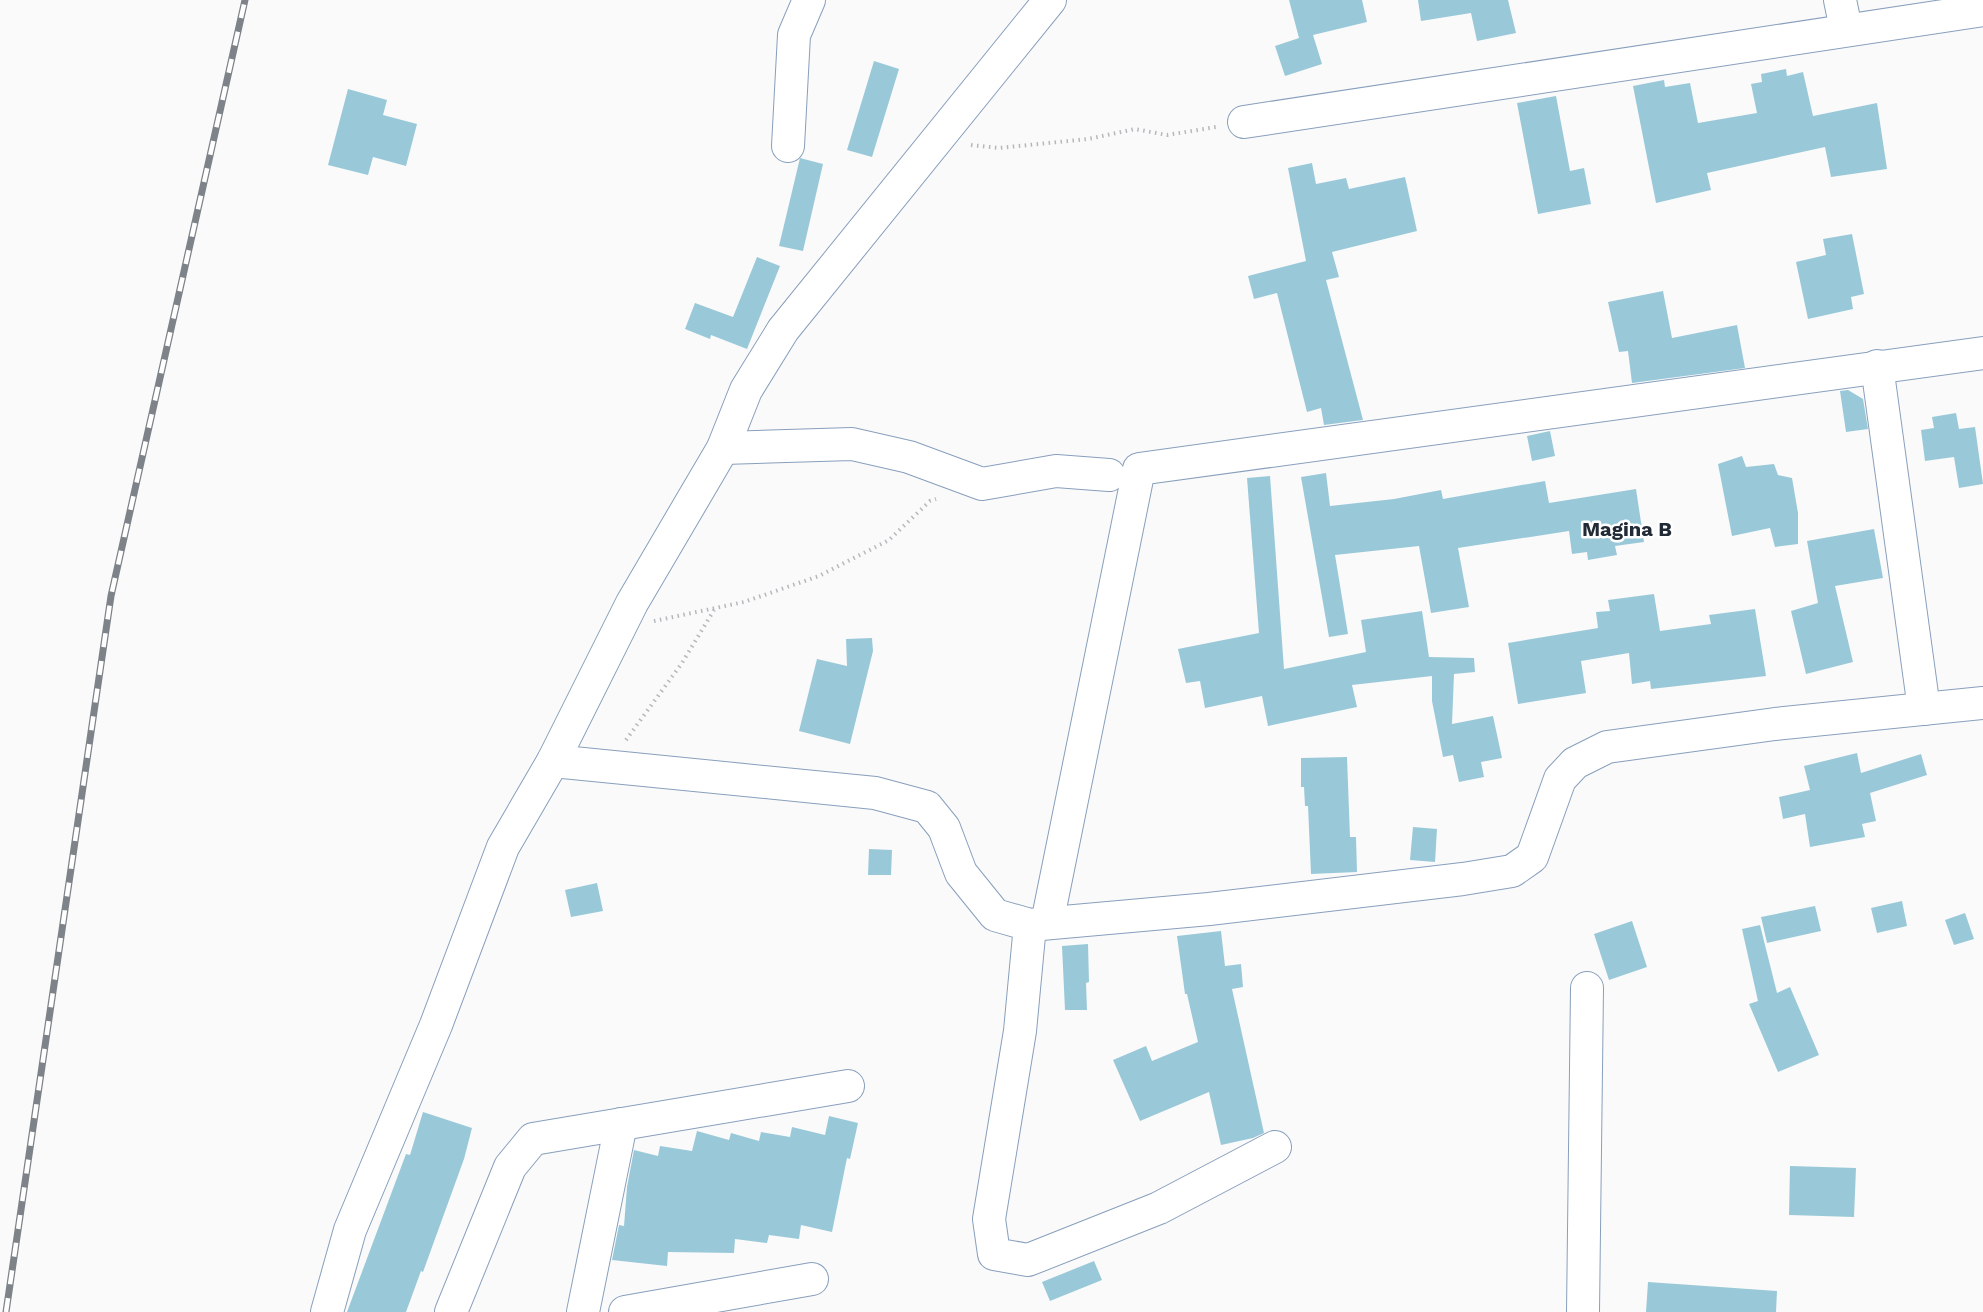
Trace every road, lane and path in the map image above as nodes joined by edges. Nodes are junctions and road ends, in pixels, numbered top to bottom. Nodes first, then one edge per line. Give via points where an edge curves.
1 (808, 0) edge
2 (1050, 0) edge
3 (1983, 10) edge
4 (1843, 15) edge
5 (1244, 122) joint
6 (935, 140) junction
7 (788, 146) dead end
8 (1983, 353) edge
9 (1877, 366) junction
10 (723, 447) junction
11 (1109, 475) dead end
12 (940, 498) dead end
13 (715, 609) junction
14 (621, 624) junction
15 (1983, 703) edge
16 (1924, 709) junction
17 (553, 760) junction
18 (605, 766) junction
19 (1038, 924) junction
20 (1587, 988) dead end
21 (848, 1086) dead end
22 (621, 1124) junction
23 (1275, 1148) dead end
24 (812, 1278) dead end
25 (327, 1312) edge
26 (451, 1312) edge
27 (583, 1312) edge
28 (625, 1312) edge
29 (1583, 1312) edge

1 - 7 street via 794,35
2 - 6 street
3 - 4 street
4 - 5 street
5 - 6 path via 1167,135 1135,129 1088,139 999,148
6 - 10 street via 783,330 746,390
8 - 9 street
9 - 16 street
9 - 19 street via 1138,469
10 - 11 street via 852,444 909,457 982,484 1056,471
10 - 14 street
12 - 13 path via 930,501 890,540 819,576
13 - 14 path via 668,620
13 - 18 path via 682,663
14 - 17 street
15 - 16 street
16 - 19 street via 1607,747 1575,763 1560,779 1532,857 1512,871 1209,909
17 - 18 street
17 - 25 street via 503,847 436,1025 351,1230
18 - 19 street via 875,793 927,807 945,828 961,873 995,915
19 - 23 street via 989,1219 994,1254 1028,1260 1160,1208
20 - 29 street
21 - 22 street
22 - 26 street via 533,1139 510,1167
22 - 27 street
24 - 28 street

